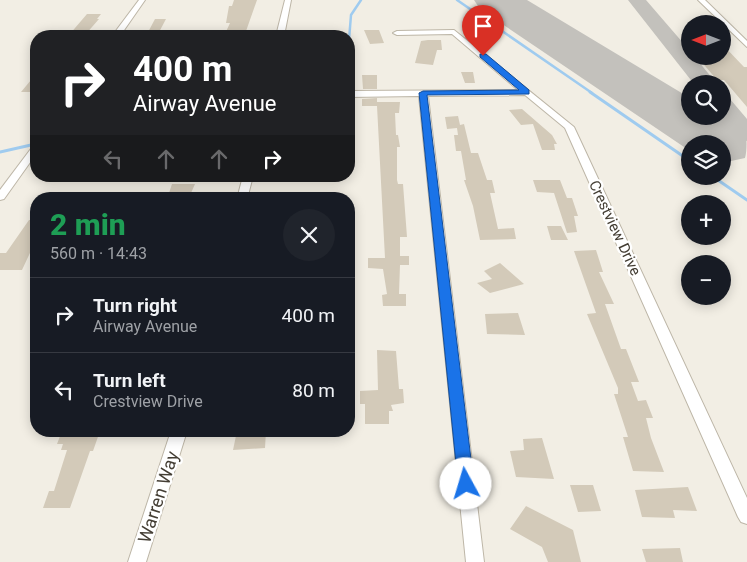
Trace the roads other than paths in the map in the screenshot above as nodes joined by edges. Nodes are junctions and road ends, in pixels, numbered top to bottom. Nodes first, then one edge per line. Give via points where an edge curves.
1 (142, 0) edge
2 (288, 0) edge
3 (701, 0) edge
4 (120, 30) edge
5 (281, 30) edge
6 (397, 33) dead end
7 (747, 45) edge
8 (526, 92) junction
9 (423, 93) junction
10 (355, 94) edge
11 (30, 156) edge
12 (0, 197) edge
13 (177, 437) edge
14 (747, 516) edge
15 (137, 562) edge
16 (475, 562) edge

1 - 4 street
2 - 5 street
3 - 7 street
6 - 8 street, Crestview Drive via 454,32
8 - 9 street
8 - 14 street, Crestview Drive via 569,127
9 - 10 street
9 - 16 street
11 - 12 street
13 - 15 street, Warren Way

